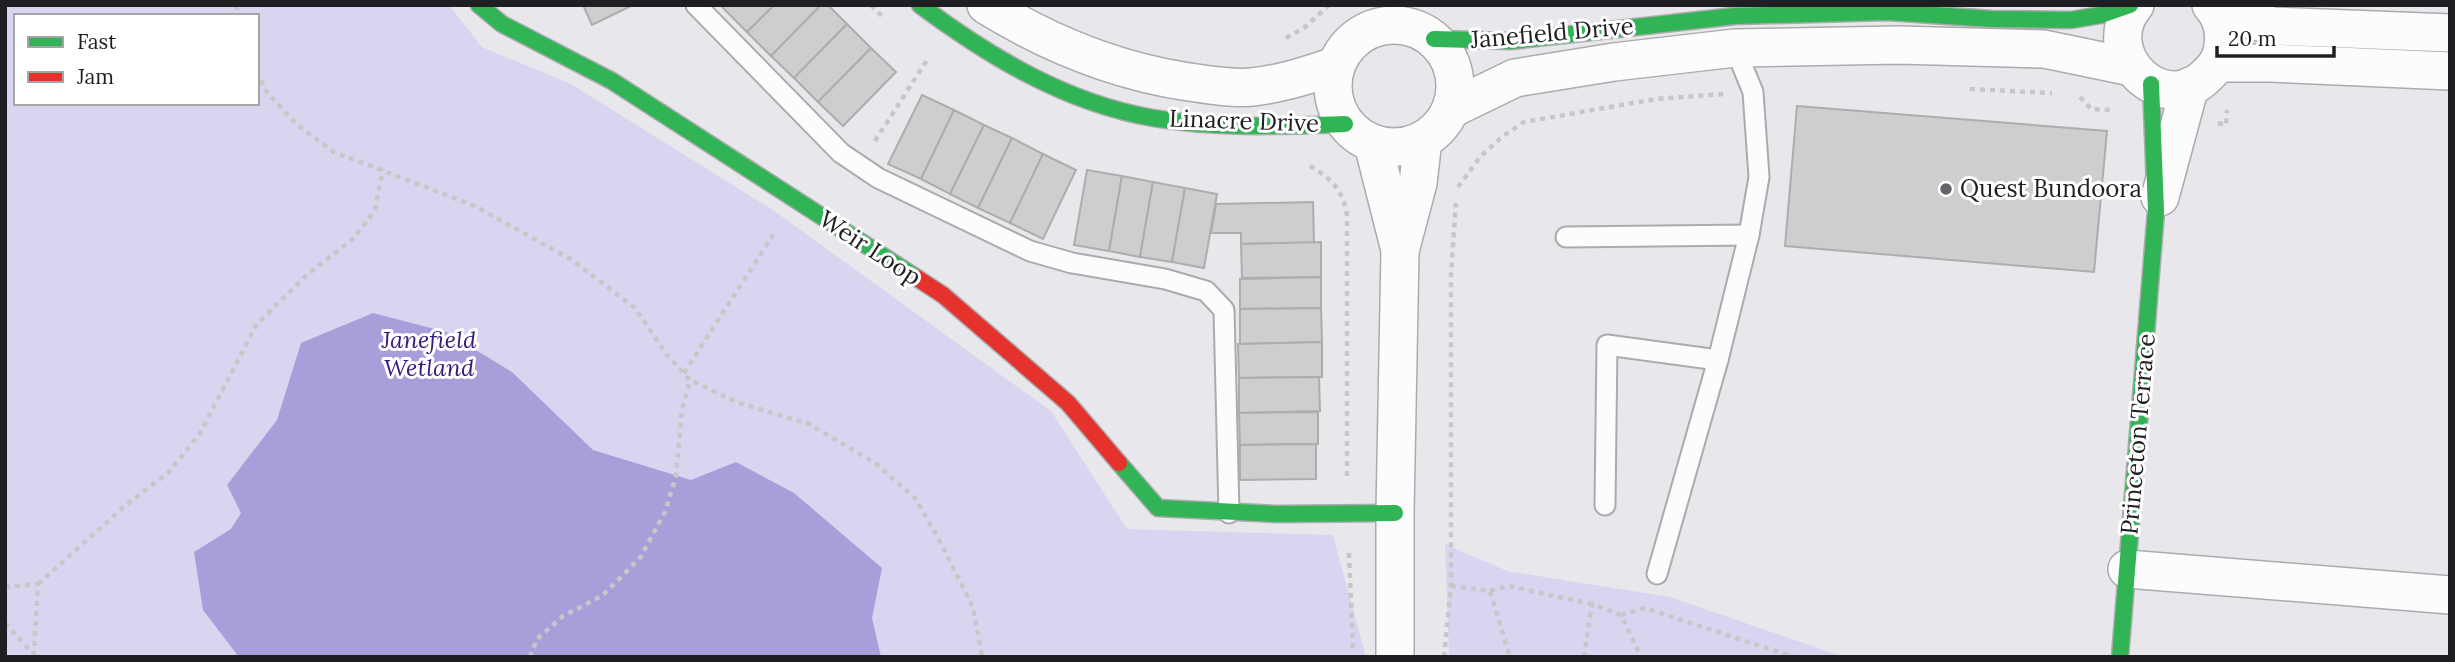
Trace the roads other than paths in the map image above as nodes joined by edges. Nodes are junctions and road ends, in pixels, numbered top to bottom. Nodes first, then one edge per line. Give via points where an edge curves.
1 (479, 5) edge
2 (696, 5) edge
3 (920, 5) edge
4 (986, 5) edge
5 (2130, 5) edge
6 (2135, 5) edge
7 (2213, 8) edge
8 (1415, 24) edge
9 (2450, 33) edge
10 (1349, 36) edge
11 (1735, 48) junction
12 (2218, 63) junction
13 (2450, 71) edge
14 (2161, 94) junction
15 (1451, 109) junction
16 (1359, 134) junction
17 (1423, 140) junction
18 (2156, 212) joint
19 (1749, 235) junction
20 (1566, 237) dead end
21 (1400, 251) junction
22 (1718, 360) junction
23 (1605, 505) dead end
24 (1229, 513) junction
25 (1395, 513) junction
26 (2127, 569) junction
27 (1657, 574) dead end
28 (2450, 595) edge
29 (1395, 657) edge
30 (2120, 657) edge

1 - 24 street, Weir Loop via 502,24 612,80 943,295 1068,403 1158,508
2 - 24 lane via 841,153 878,178 1048,257 1206,291 1224,310
3 - 16 street, Linacre Drive via 991,56 1037,80 1135,114 1188,123
4 - 10 street, Linacre Drive via 1069,50 1161,78 1208,85 1249,87 1296,79
5 - 8 street, Janefield Drive via 2071,20 1888,12 1735,16 1511,41
6 - 14 street via 2123,29 2123,48
7 - 9 street via 2273,26
7 - 12 street via 2224,38
8 - 10 street via 1390,24
8 - 15 street via 1446,54 1454,72
10 - 16 street via 1332,97
11 - 14 street, Janefield Drive via 1899,45 2044,50
11 - 15 street, Janefield Drive via 1515,78
11 - 19 lane via 1753,92 1759,177
12 - 13 street
12 - 14 street via 2201,81
14 - 18 street, Princeton Terrace
15 - 17 street via 1440,127
16 - 17 street via 1399,147
16 - 21 street
17 - 21 street via 1418,183
18 - 26 street, Princeton Terrace
19 - 20 lane
19 - 22 lane
21 - 25 street
22 - 23 lane via 1606,345
22 - 27 lane
24 - 25 street, Weir Loop
25 - 29 street
26 - 28 street
26 - 30 street, Princeton Terrace

